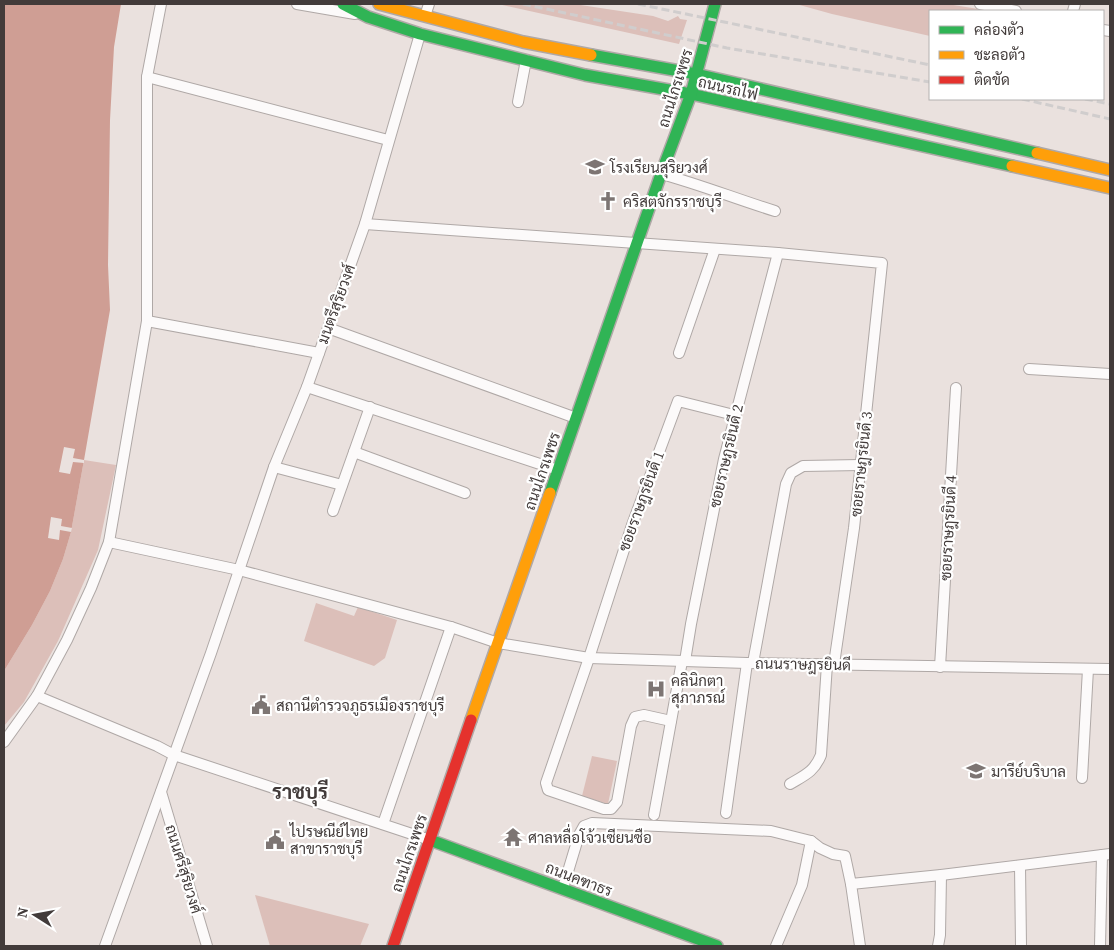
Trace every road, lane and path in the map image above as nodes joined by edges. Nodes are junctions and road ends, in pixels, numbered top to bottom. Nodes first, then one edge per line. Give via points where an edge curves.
1 (160, 4) edge
2 (298, 4) edge
3 (343, 4) edge
4 (379, 4) edge
5 (429, 4) edge
6 (715, 4) edge
7 (980, 4) edge
8 (1011, 10) edge
9 (425, 16) junction
10 (368, 17) junction
11 (420, 34) junction
12 (526, 60) junction
13 (696, 74) junction
14 (148, 78) junction
15 (691, 94) junction
16 (518, 102) dead end
17 (388, 140) junction
18 (1110, 170) edge
19 (660, 174) junction
20 (1110, 188) edge
21 (775, 211) dead end
22 (365, 224) junction
23 (636, 243) junction
24 (715, 249) junction
25 (778, 253) junction
26 (147, 320) junction
27 (328, 328) junction
28 (319, 352) junction
29 (679, 354) dead end
30 (1029, 369) dead end
31 (1110, 374) edge
32 (307, 387) junction
33 (956, 388) dead end
34 (370, 407) junction
35 (734, 415) junction
36 (576, 418) junction
37 (354, 452) junction
38 (860, 465) junction
39 (274, 467) junction
40 (558, 470) junction
41 (342, 485) junction
42 (465, 493) dead end
43 (333, 511) dead end
44 (109, 542) junction
45 (239, 570) junction
46 (451, 627) junction
47 (498, 643) junction
48 (589, 658) junction
49 (684, 661) junction
50 (750, 663) junction
51 (831, 664) junction
52 (940, 667) junction
53 (1088, 669) junction
54 (1110, 669) edge
55 (37, 696) junction
56 (671, 721) junction
57 (4, 742) edge
58 (174, 756) junction
59 (1082, 778) dead end
60 (790, 784) dead end
61 (161, 792) junction
62 (726, 813) dead end
63 (654, 815) dead end
64 (383, 824) junction
65 (430, 840) junction
66 (811, 841) junction
67 (1106, 854) edge
68 (1020, 866) junction
69 (941, 875) junction
70 (851, 884) junction
71 (563, 888) junction
72 (105, 946) edge
73 (207, 946) edge
74 (393, 946) edge
75 (717, 946) edge
76 (776, 946) edge
77 (860, 946) edge
78 (938, 946) edge
79 (1021, 946) edge
80 (1100, 946) edge

1 - 14 street
2 - 10 street
3 - 10 main road, ถนนรถไฟ
4 - 9 main road, ถนนรถไฟ
5 - 9 street
6 - 13 main road, ถนนไกรเพชร
7 - 8 street
9 - 13 main road, ถนนรถไฟ via 523,42
10 - 11 main road, ถนนรถไฟ
11 - 12 main road, ถนนรถไฟ
11 - 17 street, มนตรีสุริยวงศ์
12 - 15 main road, ถนนรถไฟ via 585,75
12 - 16 street
13 - 15 main road, ถนนไกรเพชร
13 - 18 main road, ถนนรถไฟ
14 - 17 street
14 - 26 street
15 - 19 main road, ถนนไกรเพชร
15 - 20 main road, ถนนรถไฟ
17 - 22 street, มนตรีสุริยวงศ์
19 - 21 street
19 - 23 main road, ถนนไกรเพชร
22 - 23 street
22 - 27 street, มนตรีสุริยวงศ์
23 - 24 street
23 - 36 main road, ถนนไกรเพชร
24 - 25 street
24 - 29 street
25 - 35 street, ซอยราษฎรยินดี 2
25 - 38 street, ซอยราษฎรยินดี 3 via 882,264
26 - 28 street
26 - 44 street
27 - 28 street, มนตรีสุริยวงศ์
27 - 36 street
28 - 32 street, มนตรีสุริยวงศ์
30 - 31 street
32 - 34 street
32 - 39 street, มนตรีสุริยวงศ์
33 - 52 street, ซอยราษฎรยินดี 4
34 - 37 street
34 - 40 street
35 - 48 street, ซอยราษฎรยินดี 1 via 678,401 632,524
35 - 49 street, ซอยราษฎรยินดี 2
36 - 40 main road, ถนนไกรเพชร
37 - 41 street
37 - 42 street
38 - 50 street via 803,466 791,473 786,484
38 - 51 street, ซอยราษฎรยินดี 3 via 854,528
39 - 41 street
39 - 45 street, มนตรีสุริยวงศ์
40 - 47 main road, ถนนไกรเพชร
41 - 43 street
44 - 45 street, ถนนราษฎรยินดี
44 - 55 street via 67,640
45 - 46 street, ถนนราษฎรยินดี
45 - 58 street, มนตรีสุริยวงศ์
46 - 47 street, ถนนราษฎรยินดี
46 - 64 street
47 - 48 street, ถนนราษฎรยินดี
47 - 65 main road, ถนนไกรเพชร
48 - 49 street, ถนนราษฎรยินดี
48 - 56 street via 546,783 548,790 611,809 617,802 631,726 636,717
49 - 50 street, ถนนราษฎรยินดี
49 - 56 street, ซอยราษฎรยินดี 2
50 - 51 street, ถนนราษฎรยินดี
50 - 62 street
51 - 52 street, ถนนราษฎรยินดี
51 - 60 street, ซอยราษฎรยินดี 3 via 821,755 817,766
52 - 53 street, ถนนราษฎรยินดี
53 - 54 street, ถนนราษฎรยินดี
53 - 59 street
55 - 57 street
55 - 58 street via 158,746
56 - 63 street, ซอยราษฎรยินดี 2
58 - 61 street, มนตรีสุริยวงศ์
58 - 64 street
61 - 72 street, มนตรีสุริยวงศ์
61 - 73 street, ถนนศรีสุริยวงศ์
64 - 65 street
65 - 71 main road, ถนนคฑาธร
65 - 74 main road, ถนนไกรเพชร
66 - 70 street via 833,854 845,856
66 - 71 street via 771,831 592,823 584,826 579,835
66 - 76 street via 802,884
67 - 68 street
67 - 80 street
68 - 69 street
68 - 79 street
69 - 70 street
69 - 78 street
70 - 77 street
71 - 75 main road, ถนนคฑาธร

